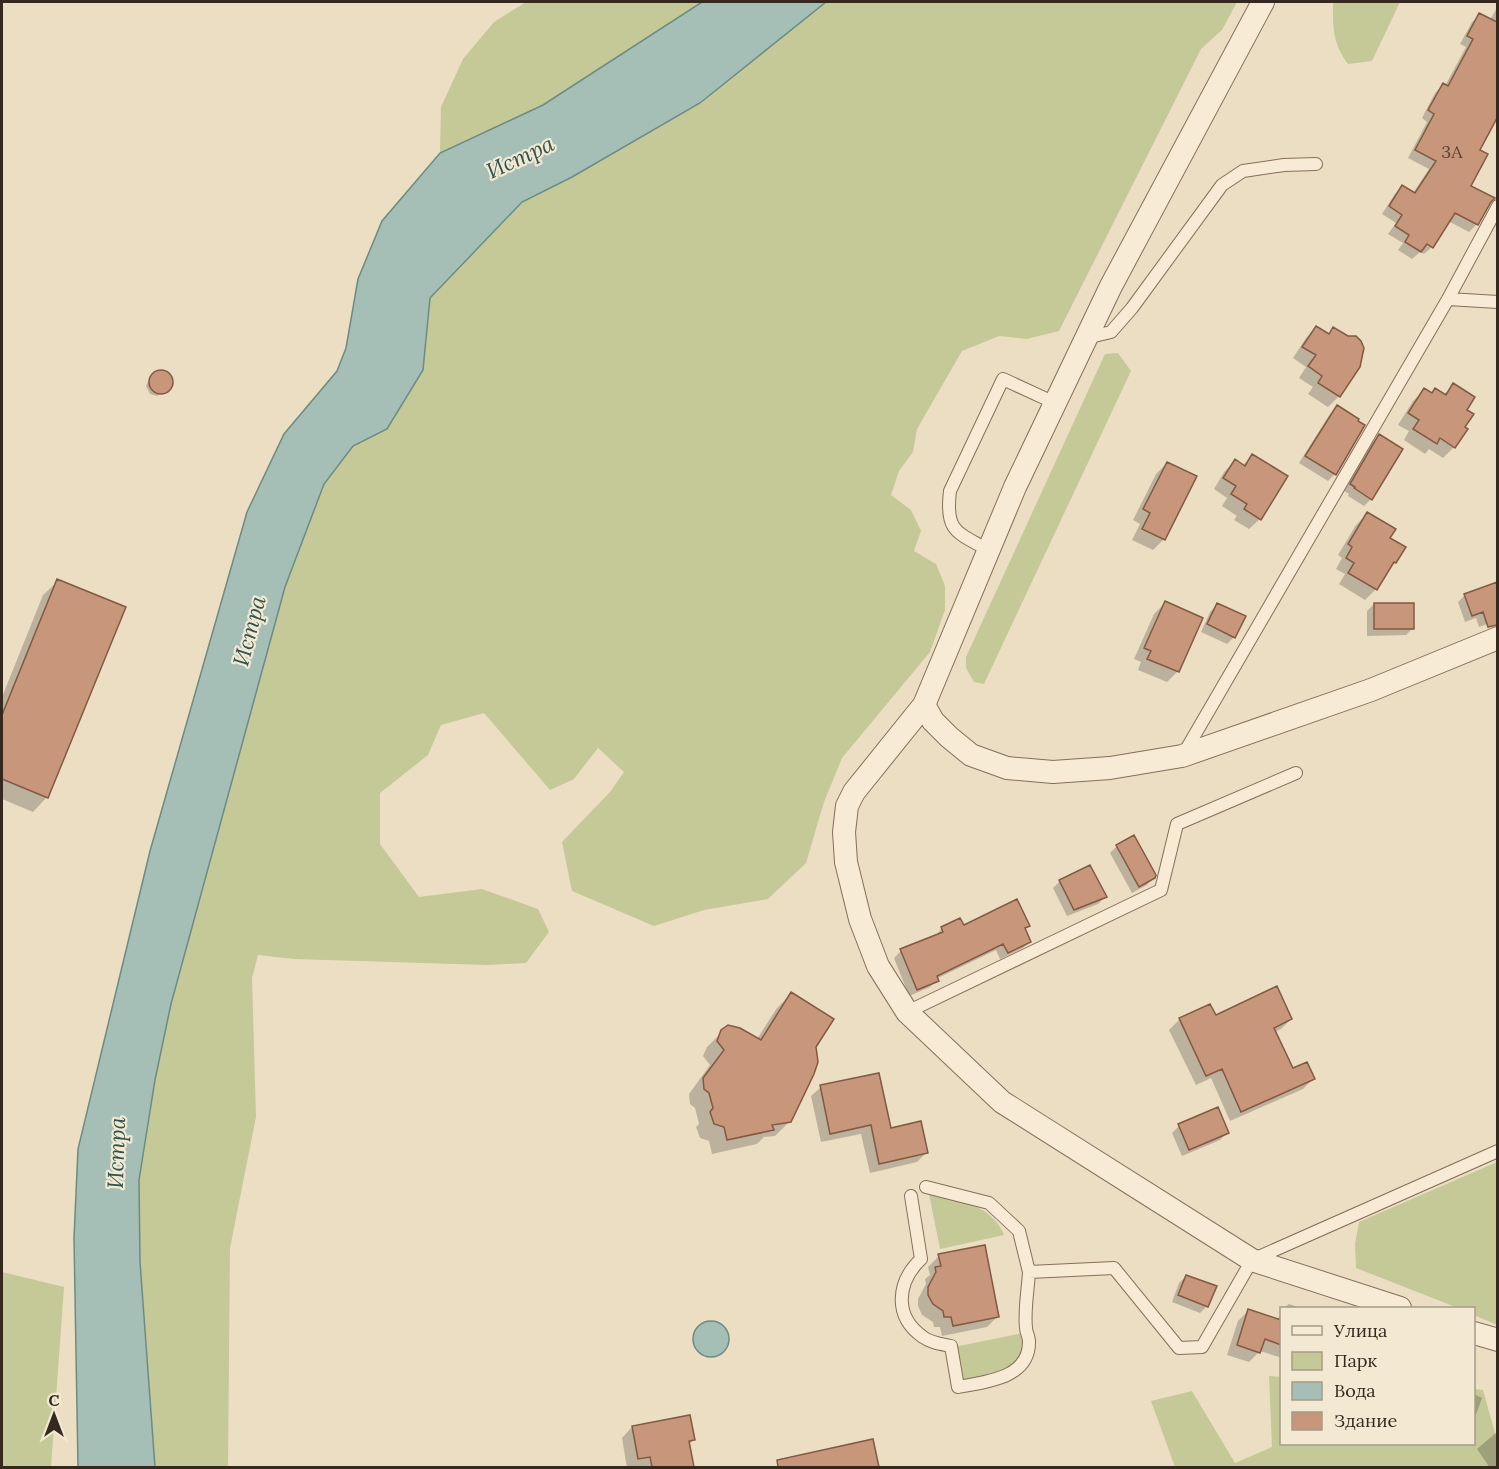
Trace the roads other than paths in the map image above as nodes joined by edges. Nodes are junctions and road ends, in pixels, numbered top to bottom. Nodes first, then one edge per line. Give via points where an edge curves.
1 (1263, 2) edge
2 (1316, 164) dead end
3 (1497, 206) edge
4 (1448, 299) junction
5 (1497, 302) edge
6 (1086, 338) junction
7 (1055, 403) junction
8 (988, 550) junction
9 (1497, 638) edge
10 (924, 705) junction
11 (1182, 756) junction
12 (1296, 773) dead end
13 (907, 1012) junction
14 (1497, 1151) edge
15 (926, 1187) dead end
16 (911, 1196) dead end
17 (1252, 1260) junction
18 (1029, 1272) junction
19 (1397, 1307) edge
20 (1475, 1334) edge
21 (1497, 1340) edge

1 - 6 street
2 - 6 lane via 1243,171 1222,185 1111,332
3 - 4 lane
4 - 5 lane
4 - 11 lane
6 - 7 street
7 - 8 street
7 - 8 lane via 1003,379 950,492 950,525
8 - 10 street
9 - 11 street via 1371,690
10 - 11 street via 933,722 971,755 1006,768 1053,772 1110,768
10 - 13 street via 854,792 847,806 844,832 846,862 860,919 878,966
12 - 13 lane via 1177,824 1161,890
13 - 17 street via 1002,1102
14 - 17 lane
15 - 18 lane via 989,1203 1019,1231
16 - 18 lane via 921,1259 902,1284 904,1315 924,1338 951,1346 958,1387 1000,1379 1018,1369 1029,1342
17 - 18 lane via 1202,1347 1179,1348 1114,1268
17 - 19 street
20 - 21 street

